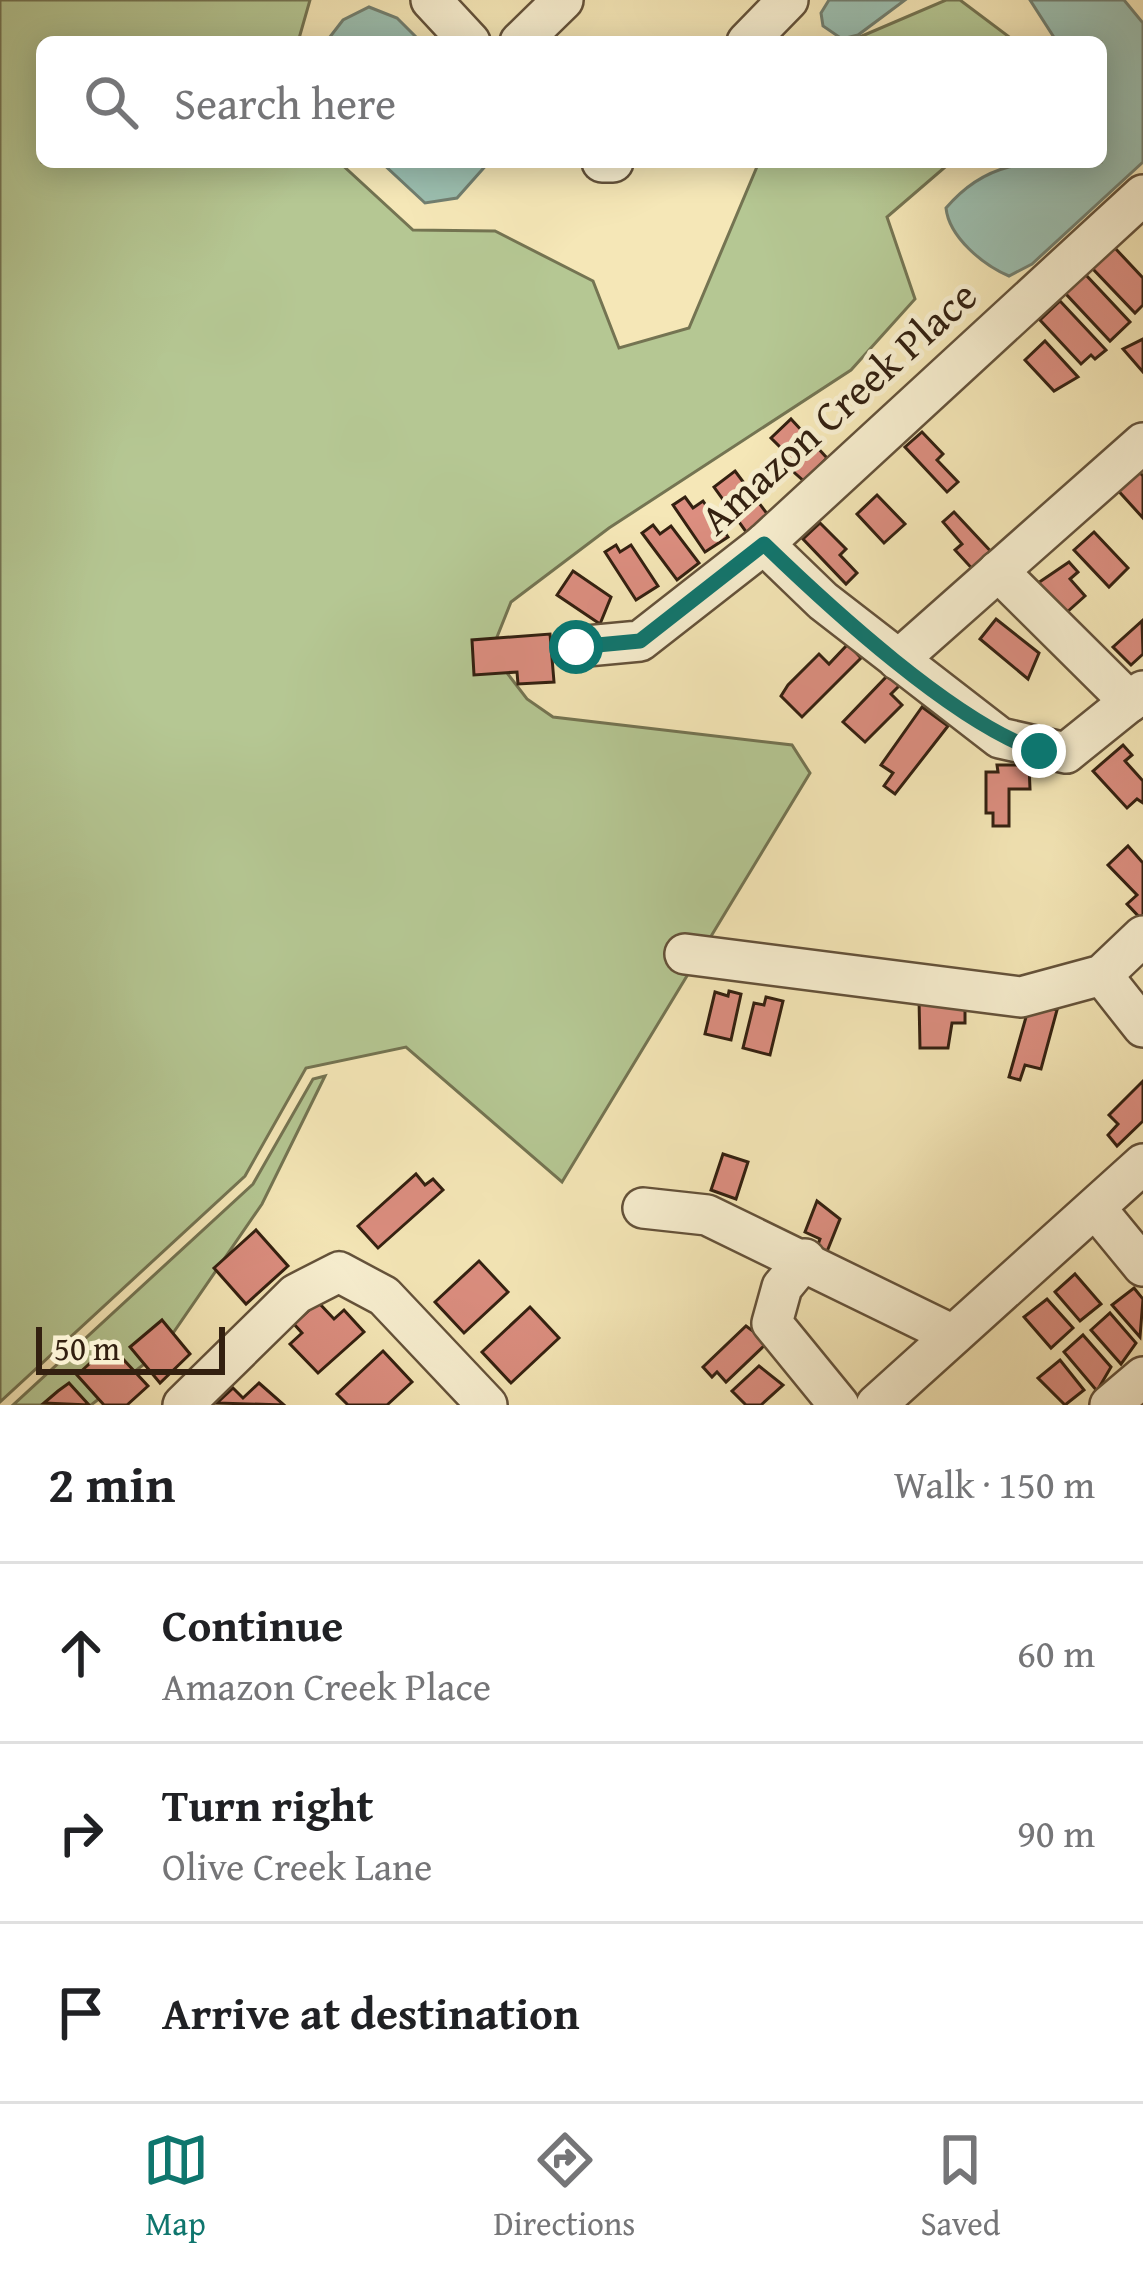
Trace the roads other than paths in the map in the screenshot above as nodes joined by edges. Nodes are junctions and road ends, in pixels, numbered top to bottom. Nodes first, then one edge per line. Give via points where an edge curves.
1 (431, 0) edge
2 (563, 0) edge
3 (788, 0) edge
4 (464, 36) edge
5 (526, 36) edge
6 (753, 36) edge
7 (1143, 195) edge
8 (1143, 443) edge
9 (764, 544) junction
10 (998, 571) junction
11 (576, 647) dead end
12 (898, 660) junction
13 (1137, 697) edge
14 (1143, 935) edge
15 (685, 954) dead end
16 (1102, 975) junction
17 (1143, 1028) edge
18 (1143, 1164) edge
19 (643, 1208) dead end
20 (1097, 1210) junction
21 (805, 1259) junction
22 (1143, 1266) edge
23 (952, 1335) junction
24 (1143, 1377) edge
25 (183, 1405) edge
26 (487, 1405) edge
27 (839, 1405) edge
28 (876, 1405) edge
29 (1110, 1405) edge

1 - 4 street
2 - 5 street
3 - 6 street
7 - 9 street, Amazon Creek Place
8 - 10 street
9 - 11 street, Amazon Creek Place via 640,641
9 - 12 street
10 - 12 street
10 - 13 street
12 - 13 street via 1000,739 1039,751 1066,753
14 - 16 street
15 - 16 street via 1021,997
16 - 17 street
18 - 20 street
19 - 21 street via 706,1215
20 - 22 street
20 - 23 street
21 - 23 street
21 - 27 street via 782,1287 772,1323
23 - 28 street
24 - 29 street
25 - 26 street via 296,1294 339,1272 384,1295

